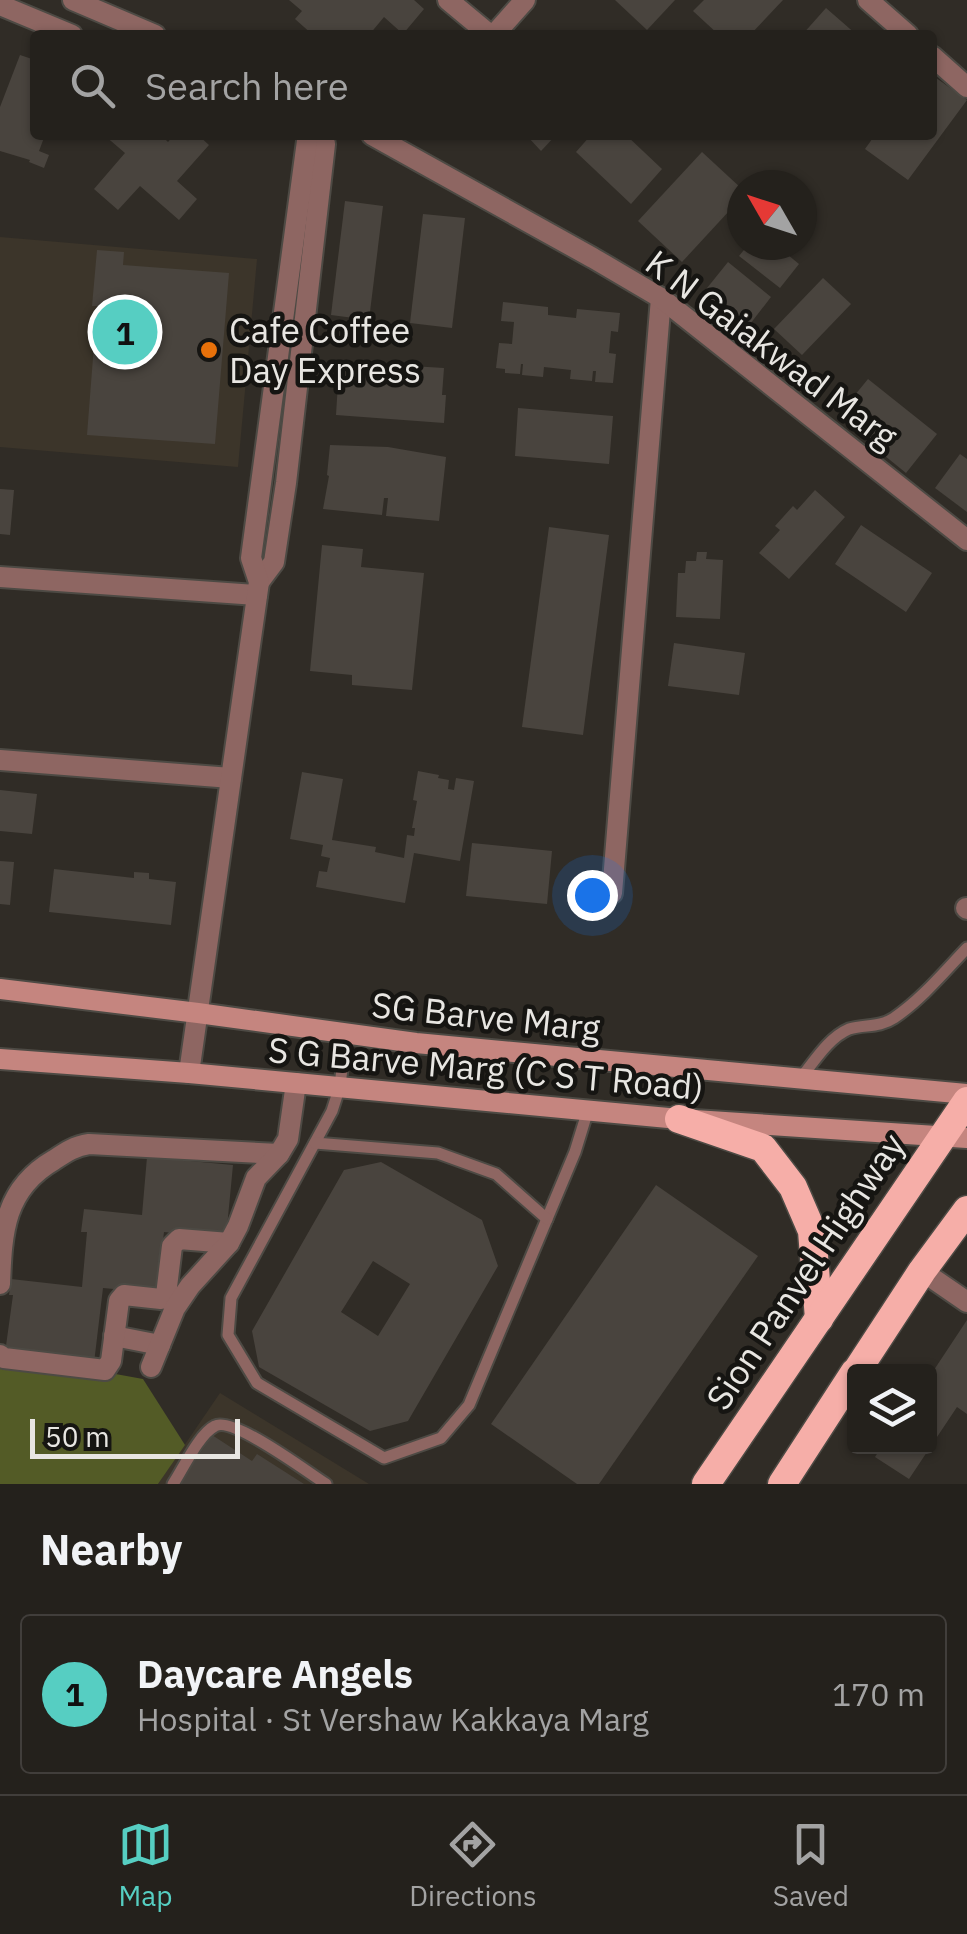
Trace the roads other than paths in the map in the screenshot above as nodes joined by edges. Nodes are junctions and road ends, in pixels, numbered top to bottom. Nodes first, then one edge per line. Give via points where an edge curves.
1 (74, 0) edge
2 (448, 0) edge
3 (525, 0) edge
4 (868, 0) edge
5 (0, 5) edge
6 (60, 30) edge
7 (143, 30) edge
8 (486, 30) edge
9 (497, 30) edge
10 (902, 30) edge
11 (937, 60) edge
12 (967, 86) edge
13 (318, 140) edge
14 (318, 140) edge
15 (381, 140) edge
16 (288, 277) junction
17 (311, 279) junction
18 (662, 298) junction
19 (261, 481) junction
20 (286, 483) junction
21 (967, 540) edge
22 (0, 577) edge
23 (258, 589) junction
24 (0, 760) edge
25 (231, 778) junction
26 (612, 893) dead end
27 (967, 948) edge
28 (0, 989) edge
29 (198, 1012) junction
30 (346, 1033) junction
31 (0, 1059) edge
32 (190, 1073) junction
33 (800, 1079) junction
34 (296, 1083) junction
35 (340, 1086) junction
36 (967, 1097) edge
37 (588, 1110) junction
38 (680, 1119) junction
39 (954, 1138) edge
40 (315, 1144) junction
41 (279, 1154) junction
42 (967, 1210) edge
43 (547, 1219) junction
44 (229, 1243) junction
45 (922, 1271) junction
46 (0, 1284) edge
47 (176, 1291) junction
48 (967, 1302) edge
49 (819, 1319) junction
50 (114, 1336) junction
51 (160, 1345) junction
52 (0, 1355) edge
53 (860, 1364) edge
54 (151, 1367) dead end
55 (847, 1384) edge
56 (172, 1484) edge
57 (326, 1484) edge
58 (706, 1484) edge
59 (782, 1484) edge

1 - 7 street
2 - 8 street
3 - 9 street
4 - 10 street
5 - 6 street
11 - 12 street
13 - 16 street
14 - 17 street
15 - 18 street, K N Gaiakwad Marg
16 - 17 street
16 - 19 street
17 - 20 street
18 - 21 street, K N Gaiakwad Marg
18 - 26 street
19 - 20 street
19 - 23 street via 250,558
20 - 23 street via 274,562
22 - 23 street
23 - 25 street
24 - 25 street
25 - 29 street
27 - 33 lane via 891,1020 830,1042
28 - 29 main road, SG Barve Marg
29 - 30 main road, SG Barve Marg
29 - 32 street
30 - 33 main road, SG Barve Marg
30 - 35 lane
31 - 32 main road, S G Barve Marg (C S T Road)
32 - 34 main road, S G Barve Marg (C S T Road)
33 - 36 main road, SG Barve Marg
34 - 35 main road, S G Barve Marg (C S T Road)
34 - 41 street via 288,1140
35 - 37 main road, S G Barve Marg (C S T Road)
35 - 40 lane
36 - 39 highway, Sion Panvel Highway
37 - 38 main road, S G Barve Marg (C S T Road)
37 - 43 lane
38 - 39 main road, S G Barve Marg (C S T Road)
38 - 49 highway via 764,1148 793,1187 812,1232
39 - 49 highway, Sion Panvel Highway
40 - 43 lane via 438,1153 496,1174
40 - 43 lane via 231,1298 228,1335 257,1383 384,1458 442,1438 469,1405
41 - 44 street via 256,1178
41 - 46 street via 75,1146 46,1164 14,1198 2,1237
42 - 45 highway
44 - 47 street
44 - 47 street via 175,1242
45 - 48 street
45 - 53 highway
47 - 50 street via 162,1299 124,1295
47 - 51 street
49 - 58 highway, Sion Panvel Highway
50 - 51 street
50 - 52 street via 111,1361 102,1371
51 - 54 street
55 - 59 highway
56 - 57 lane via 205,1434 222,1423

